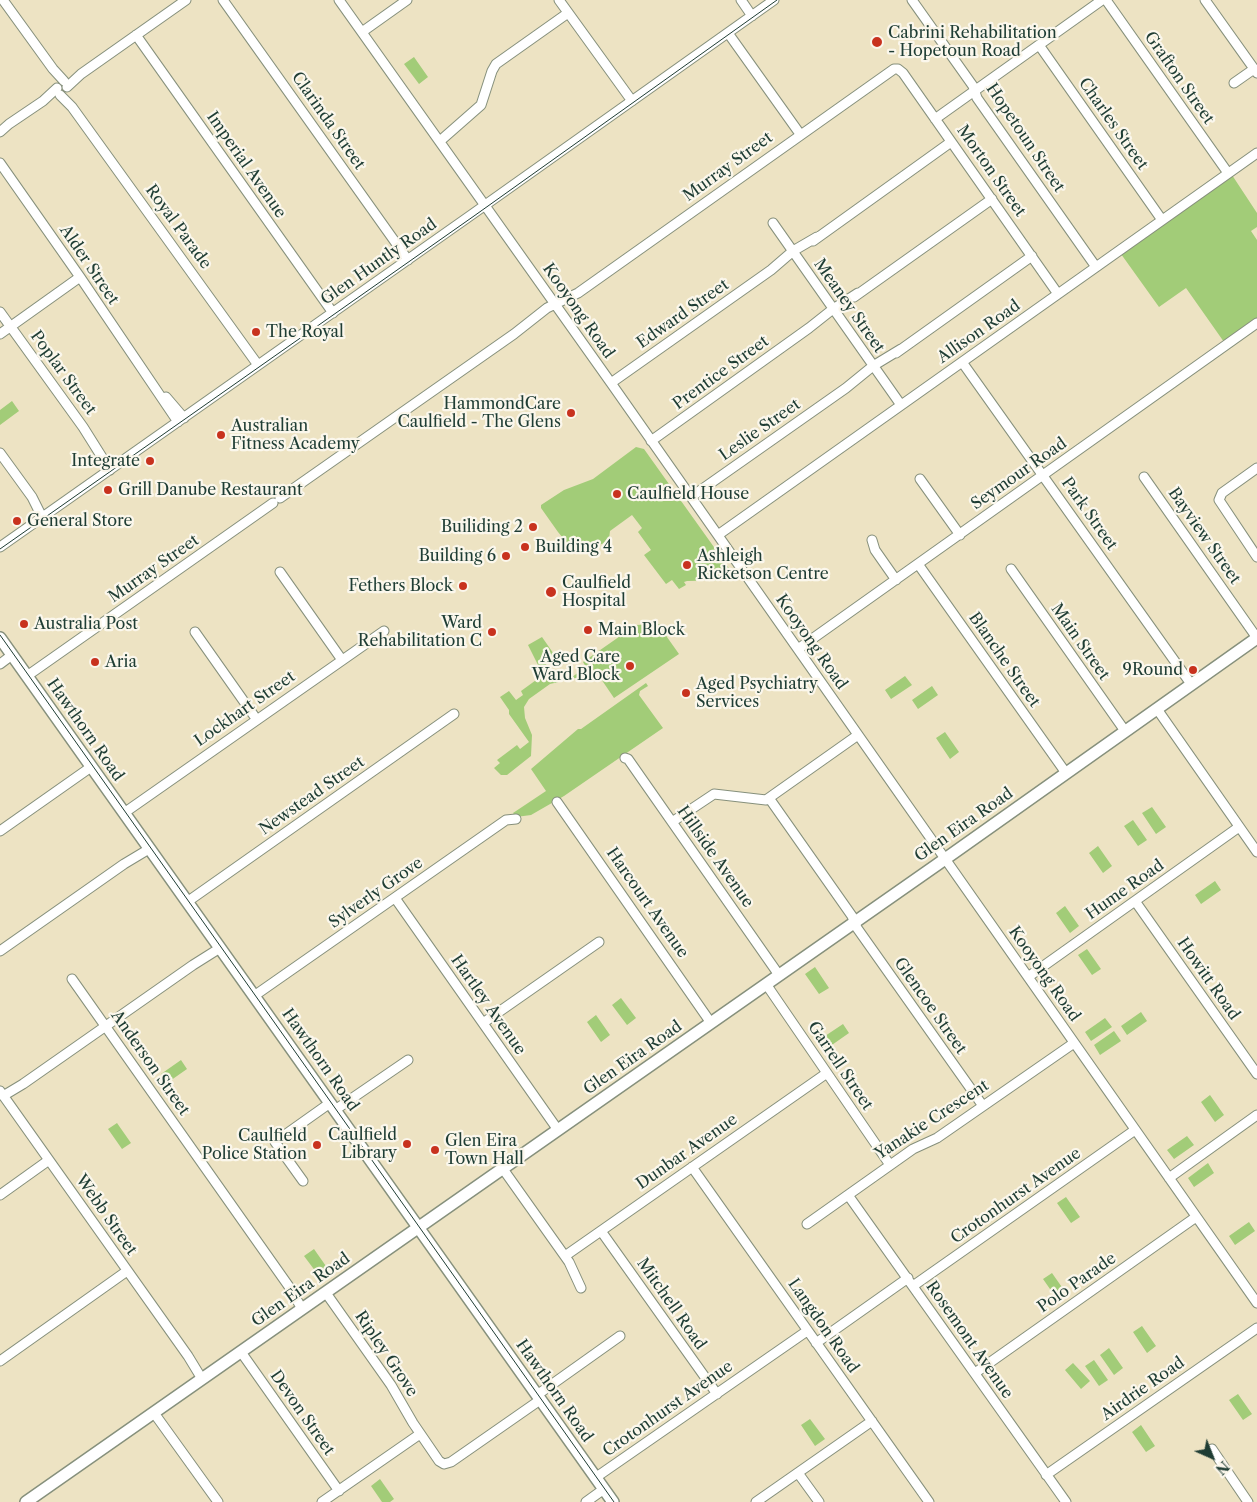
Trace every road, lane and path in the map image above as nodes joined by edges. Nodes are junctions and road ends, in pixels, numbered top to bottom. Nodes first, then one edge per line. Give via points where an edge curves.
1 (186, 0) edge
2 (223, 0) edge
3 (339, 0) edge
4 (407, 0) edge
5 (559, 0) edge
6 (741, 0) edge
7 (774, 0) edge
8 (912, 0) edge
9 (1102, 0) edge
10 (1106, 0) edge
11 (1205, 0) edge
12 (8, 2) edge
13 (568, 13) junction
14 (752, 16) junction
15 (362, 32) junction
16 (728, 32) junction
17 (136, 35) junction
18 (1039, 45) junction
19 (897, 69) joint
20 (1255, 71) edge
21 (1234, 82) dead end
22 (62, 87) junction
23 (974, 91) junction
24 (632, 101) junction
25 (935, 119) junction
26 (9, 124) junction
27 (0, 128) edge
28 (0, 132) edge
29 (800, 134) junction
30 (438, 138) junction
31 (951, 142) junction
32 (1257, 153) edge
33 (0, 163) edge
34 (1228, 173) junction
35 (992, 199) junction
36 (486, 205) junction
37 (1162, 220) junction
38 (773, 223) dead end
39 (794, 253) junction
40 (1032, 256) junction
41 (408, 260) junction
42 (1096, 267) junction
43 (80, 277) junction
44 (1058, 294) junction
45 (556, 306) junction
46 (834, 311) junction
47 (0, 312) edge
48 (333, 312) junction
49 (1257, 323) edge
50 (10, 326) junction
51 (0, 334) edge
52 (962, 362) junction
53 (258, 365) junction
54 (874, 368) junction
55 (611, 383) junction
56 (901, 405) junction
57 (181, 420) junction
58 (651, 441) junction
59 (0, 453) edge
60 (112, 468) junction
61 (1257, 468) edge
62 (1043, 476) junction
63 (1144, 477) dead end
64 (920, 479) dead end
65 (692, 497) junction
66 (44, 515) junction
67 (718, 535) junction
68 (960, 535) junction
69 (872, 540) dead end
70 (0, 547) edge
71 (1256, 554) edge
72 (918, 564) junction
73 (1011, 570) dead end
74 (280, 572) dead end
75 (896, 580) junction
76 (384, 631) dead end
77 (195, 632) dead end
78 (0, 638) edge
79 (1257, 638) edge
80 (798, 649) junction
81 (12, 655) junction
82 (342, 660) junction
83 (0, 664) edge
84 (27, 676) junction
85 (1191, 684) junction
86 (1157, 709) junction
87 (454, 714) dead end
88 (257, 720) junction
89 (1125, 731) junction
90 (858, 735) junction
91 (625, 758) dead end
92 (92, 767) junction
93 (1066, 774) junction
94 (769, 798) junction
95 (557, 802) dead end
96 (124, 813) junction
97 (516, 820) dead end
98 (672, 822) junction
99 (1239, 827) junction
100 (0, 831) edge
101 (148, 846) junction
102 (1257, 852) edge
103 (945, 859) junction
104 (394, 898) junction
105 (1135, 901) junction
106 (187, 902) junction
107 (855, 922) junction
108 (599, 942) dead end
109 (219, 947) junction
110 (0, 951) edge
111 (779, 975) junction
112 (1028, 977) junction
113 (72, 979) dead end
114 (766, 984) junction
115 (254, 996) junction
116 (483, 1023) junction
117 (711, 1023) junction
118 (105, 1027) junction
119 (1074, 1044) junction
120 (408, 1060) dead end
121 (827, 1073) junction
122 (1257, 1074) edge
123 (3, 1095) edge
124 (332, 1106) junction
125 (982, 1106) junction
126 (1257, 1114) edge
127 (558, 1130) junction
128 (1135, 1130) junction
129 (49, 1160) junction
130 (890, 1166) junction
131 (692, 1167) junction
132 (503, 1169) junction
133 (1168, 1178) junction
134 (303, 1181) dead end
135 (0, 1195) edge
136 (848, 1195) junction
137 (1196, 1217) junction
138 (808, 1224) dead end
139 (418, 1228) junction
140 (601, 1231) junction
141 (565, 1256) junction
142 (128, 1271) junction
143 (911, 1282) junction
144 (581, 1288) dead end
145 (326, 1292) junction
146 (1257, 1303) edge
147 (305, 1307) junction
148 (1257, 1328) edge
149 (807, 1331) junction
150 (620, 1336) dead end
151 (816, 1343) junction
152 (241, 1352) junction
153 (0, 1360) edge
154 (975, 1373) junction
155 (204, 1378) junction
156 (717, 1394) junction
157 (539, 1397) junction
158 (154, 1412) junction
159 (872, 1421) junction
160 (420, 1434) junction
161 (1212, 1449) dead end
162 (798, 1473) junction
163 (1046, 1475) junction
164 (596, 1478) junction
165 (604, 1489) junction
166 (339, 1491) junction
167 (27, 1502) edge
168 (218, 1502) edge
169 (322, 1502) edge
170 (586, 1502) edge
171 (613, 1502) edge
172 (756, 1502) edge
173 (819, 1502) edge
174 (929, 1502) edge
175 (1066, 1502) edge
176 (1248, 1502) edge

1 - 17 street
2 - 41 street, Clarinda Street
3 - 15 street, Kooyong Road
4 - 15 street
5 - 13 street
6 - 14 street
7 - 14 street, Glen Huntly Road
8 - 23 street, Hopetoun Street
9 - 18 street
10 - 34 street, Grafton Street
11 - 20 street
12 - 22 street
13 - 24 street
13 - 30 street via 495,66 483,102
14 - 16 street, Glen Huntly Road
15 - 30 street, Kooyong Road
16 - 24 street, Glen Huntly Road
16 - 29 street
17 - 22 street
17 - 48 street, Imperial Avenue
18 - 23 street
18 - 37 street, Charles Street
19 - 25 street, Morton Street
19 - 29 street, Murray Street via 888,71
20 - 21 street
22 - 26 street
22 - 53 street, Royal Parade via 72,107
23 - 25 street
23 - 42 street, Hopetoun Street
24 - 36 street, Glen Huntly Road
25 - 31 street, Morton Street
26 - 27 street
26 - 28 street
29 - 45 street, Murray Street via 570,300
30 - 36 street, Kooyong Road
31 - 35 street, Morton Street
31 - 39 street, Edward Street
32 - 34 street, Allison Road
33 - 43 street, Alder Street
34 - 37 street, Allison Road
35 - 40 street, Morton Street
35 - 46 street, Prentice Street
36 - 41 street, Glen Huntly Road
36 - 45 street, Kooyong Road
37 - 42 street, Allison Road
38 - 39 street, Meaney Street
39 - 46 street, Meaney Street
39 - 55 street, Edward Street
40 - 44 street, Morton Street
40 - 54 street, Leslie Street
41 - 48 street, Glen Huntly Road
42 - 44 street, Allison Road
43 - 50 street
43 - 57 street, Alder Street
44 - 52 street, Allison Road
45 - 55 street, Kooyong Road
45 - 84 street, Murray Street
46 - 54 street, Meaney Street
46 - 58 street, Prentice Street
47 - 50 street, Poplar Street
48 - 53 street, Glen Huntly Road
49 - 62 street, Seymour Road
50 - 51 street
50 - 60 street, Poplar Street
52 - 56 street, Allison Road
52 - 62 street, Park Street
53 - 57 street, Glen Huntly Road
54 - 56 street, Meaney Street
54 - 65 street, Leslie Street
55 - 58 street, Kooyong Road
56 - 67 street, Allison Road
57 - 60 street, Glen Huntly Road
58 - 65 street, Kooyong Road
59 - 66 street
60 - 66 street, Glen Huntly Road
61 - 71 street via 1218,498
62 - 68 street, Seymour Road
62 - 85 street, Park Street
63 - 79 street, Bayview Street
64 - 68 street
65 - 67 street, Kooyong Road
66 - 70 street, Glen Huntly Road
67 - 80 street, Kooyong Road
68 - 72 street, Seymour Road
69 - 75 street via 875,550
72 - 75 street, Seymour Road
72 - 93 street, Blanche Street
73 - 89 street, Main Street
74 - 82 street
75 - 80 street, Seymour Road
76 - 82 street, Lockhart Street
77 - 88 street
78 - 81 main road, Hawthorn Road
79 - 85 main road, Glen Eira Road
80 - 90 street, Kooyong Road
81 - 83 street
81 - 84 main road, Hawthorn Road
82 - 88 street, Lockhart Street
84 - 92 main road, Hawthorn Road
85 - 86 main road, Glen Eira Road
86 - 89 main road, Glen Eira Road
86 - 99 street
87 - 106 street, Newstead Street
88 - 96 street, Lockhart Street
89 - 93 main road, Glen Eira Road
90 - 94 street
90 - 103 street, Kooyong Road
91 - 98 street, Hillside Avenue
92 - 96 main road, Hawthorn Road
92 - 100 street
93 - 103 main road, Glen Eira Road
94 - 98 street via 757,800 714,794
94 - 107 street, Glencoe Street
95 - 117 street, Harcourt Avenue
96 - 101 main road, Hawthorn Road
97 - 104 street, Sylverly Grove via 506,820
98 - 111 street, Hillside Avenue
99 - 102 street
99 - 105 street, Hume Road
101 - 106 main road, Hawthorn Road
101 - 110 street
103 - 107 main road, Glen Eira Road
103 - 112 street, Kooyong Road
104 - 115 street, Sylverly Grove
104 - 116 street, Hartley Avenue
105 - 112 street, Hume Road
105 - 122 street, Howitt Road
106 - 109 main road, Hawthorn Road
107 - 111 main road, Glen Eira Road
107 - 125 street, Glencoe Street
108 - 116 street
109 - 115 main road, Hawthorn Road
109 - 118 street
111 - 114 main road, Glen Eira Road
112 - 119 street, Kooyong Road
113 - 118 street, Anderson Street
114 - 117 main road, Glen Eira Road
114 - 121 street, Garrell Street
115 - 124 main road, Hawthorn Road
116 - 127 street, Hartley Avenue
117 - 127 main road, Glen Eira Road
118 - 123 street
118 - 147 street, Anderson Street
119 - 125 street, Yanakie Crescent
119 - 128 street, Kooyong Road
120 - 124 street
121 - 130 street, Garrell Street
121 - 131 street, Dunbar Avenue
123 - 129 street, Webb Street
124 - 134 street via 275,1142
124 - 139 main road, Hawthorn Road
125 - 130 street, Yanakie Crescent
126 - 133 street
127 - 132 main road, Glen Eira Road
128 - 133 street, Kooyong Road
128 - 143 street, Crotonhurst Avenue
129 - 135 street
129 - 142 street, Webb Street
130 - 136 street, Yanakie Crescent
131 - 140 street, Dunbar Avenue
131 - 149 street, Langdon Road
132 - 139 main road, Glen Eira Road
132 - 141 street
133 - 137 street, Kooyong Road
136 - 138 street, Yanakie Crescent
136 - 143 street, Rosemont Avenue
137 - 146 street, Kooyong Road
137 - 154 street, Polo Parade
139 - 145 main road, Glen Eira Road
139 - 157 main road, Hawthorn Road
140 - 141 street, Dunbar Avenue
140 - 156 street, Mitchell Road
141 - 144 street
142 - 153 street
142 - 155 street, Webb Street
143 - 151 street, Crotonhurst Avenue
143 - 154 street, Rosemont Avenue
145 - 147 main road, Glen Eira Road
145 - 160 street, Ripley Grove via 391,1385
147 - 152 main road, Glen Eira Road
148 - 163 street, Airdrie Road
149 - 151 street, Langdon Road
149 - 156 street, Crotonhurst Avenue
150 - 157 street, Ripley Grove
151 - 159 street, Langdon Road
152 - 155 main road, Glen Eira Road
152 - 166 street, Devon Street
154 - 163 street, Rosemont Avenue
155 - 158 main road, Glen Eira Road
156 - 164 street, Crotonhurst Avenue
157 - 160 street, Ripley Grove via 449,1463 439,1461
157 - 164 main road, Hawthorn Road
158 - 167 main road, Glen Eira Road
158 - 168 street
159 - 162 street
159 - 174 street, Langdon Road
160 - 166 street
161 - 176 street
162 - 172 street
162 - 173 street
163 - 175 street, Rosemont Avenue
164 - 165 main road, Hawthorn Road
165 - 170 street
165 - 171 main road, Hawthorn Road
166 - 169 street

